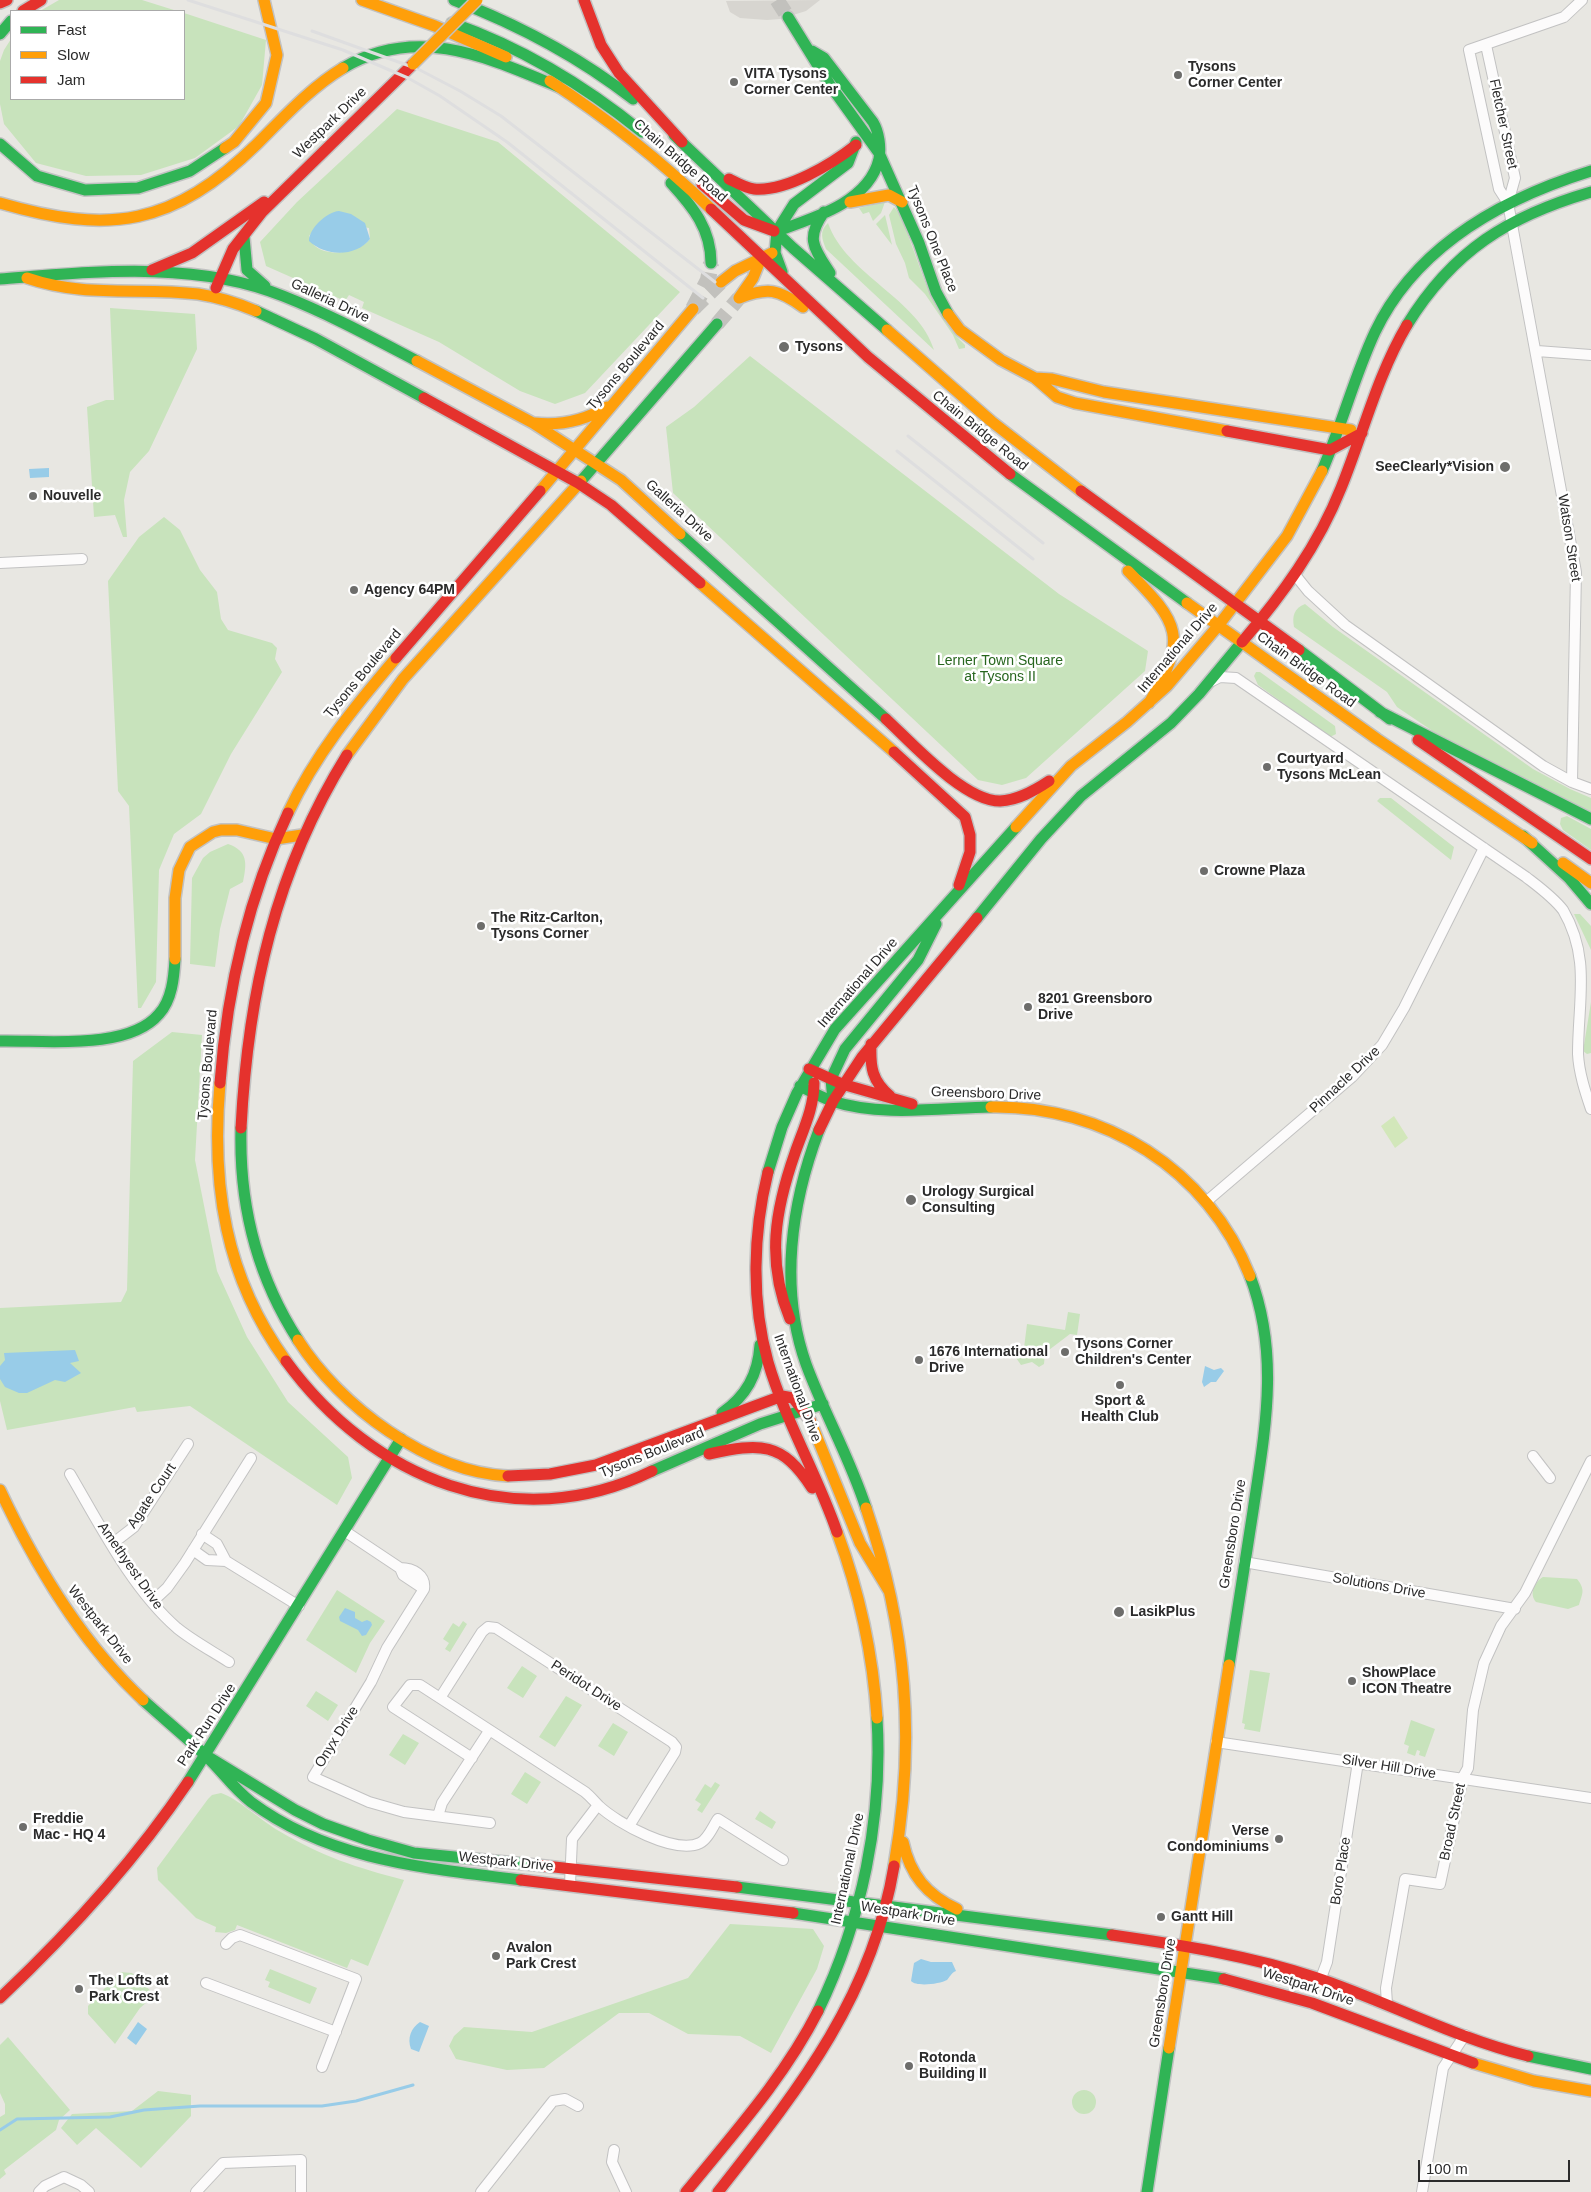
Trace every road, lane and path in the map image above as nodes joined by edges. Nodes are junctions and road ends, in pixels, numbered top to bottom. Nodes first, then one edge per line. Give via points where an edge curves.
1 (7, 0) edge
2 (40, 0) edge
3 (264, 0) edge
4 (362, 0) edge
5 (454, 0) edge
6 (477, 0) edge
7 (584, 0) edge
8 (1578, 1) edge
9 (0, 3) edge
10 (25, 10) edge
11 (411, 17) junction
12 (788, 17) tunnel mouth
13 (10, 22) edge
14 (0, 34) edge
15 (1486, 45) junction
16 (810, 50) junction
17 (830, 85) junction
18 (559, 87) junction
19 (632, 138) junction
20 (654, 141) dead end
21 (682, 142) junction
22 (0, 144) edge
23 (856, 145) junction
24 (879, 153) junction
25 (669, 155) dead end
26 (702, 160) junction
27 (1591, 171) edge
28 (279, 191) junction
29 (1591, 192) edge
30 (846, 202) junction
31 (902, 202) junction
32 (0, 203) edge
33 (1508, 203) junction
34 (750, 206) junction
35 (824, 212) junction
36 (1512, 221) junction
37 (760, 228) junction
38 (776, 231) junction
39 (244, 235) junction
40 (794, 248) junction
41 (775, 252) junction
42 (762, 256) junction
43 (711, 263) tunnel mouth
44 (143, 272) junction
45 (784, 277) junction
46 (27, 278) junction
47 (219, 278) junction
48 (0, 279) edge
49 (721, 282) tunnel mouth
50 (838, 288) junction
51 (282, 295) junction
52 (214, 298) junction
53 (693, 309) dead end
54 (717, 324) tunnel mouth
55 (1536, 351) junction
56 (1591, 355) edge
57 (868, 357) junction
58 (1035, 378) junction
59 (617, 401) junction
60 (533, 423) junction
61 (1338, 428) junction
62 (1362, 433) junction
63 (575, 450) junction
64 (1330, 450) junction
65 (596, 462) junction
66 (556, 472) junction
67 (578, 483) junction
68 (1093, 536) junction
69 (82, 559) dead end
70 (0, 563) edge
71 (1296, 576) junction
72 (1236, 604) junction
73 (1260, 622) junction
74 (1218, 626) junction
75 (1242, 642) junction
76 (1207, 684) junction
77 (1149, 703) junction
78 (1380, 712) junction
79 (1071, 766) junction
80 (1572, 782) junction
81 (1591, 790) edge
82 (1591, 819) edge
83 (302, 835) junction
84 (1523, 836) junction
85 (276, 839) junction
86 (1484, 848) junction
87 (1591, 859) edge
88 (289, 864) junction
89 (1591, 883) edge
90 (952, 900) junction
91 (1591, 904) edge
92 (940, 912) junction
93 (0, 1041) edge
94 (871, 1044) junction
95 (809, 1069) junction
96 (836, 1081) junction
97 (800, 1086) junction
98 (814, 1092) junction
99 (896, 1100) junction
100 (832, 1101) junction
101 (922, 1108) junction
102 (1591, 1109) edge
103 (1207, 1201) junction
104 (760, 1328) junction
105 (797, 1331) junction
106 (782, 1396) junction
107 (823, 1404) junction
108 (803, 1409) junction
109 (788, 1413) junction
110 (702, 1425) junction
111 (401, 1439) junction
112 (188, 1444) dead end
113 (1533, 1456) dead end
114 (251, 1458) dead end
115 (389, 1460) junction
116 (1591, 1461) edge
117 (671, 1463) junction
118 (70, 1474) dead end
119 (1550, 1478) dead end
120 (0, 1490) edge
121 (346, 1532) junction
122 (202, 1534) junction
123 (839, 1541) junction
124 (112, 1544) junction
125 (193, 1550) junction
126 (226, 1560) junction
127 (1244, 1562) junction
128 (889, 1591) junction
129 (153, 1601) junction
130 (298, 1606) junction
131 (1515, 1609) junction
132 (229, 1662) dead end
133 (440, 1698) junction
134 (489, 1731) junction
135 (1216, 1742) junction
136 (206, 1756) junction
137 (472, 1758) junction
138 (1358, 1762) junction
139 (1462, 1778) junction
140 (1591, 1798) edge
141 (598, 1805) junction
142 (438, 1816) junction
143 (490, 1823) dead end
144 (629, 1826) junction
145 (901, 1834) junction
146 (783, 1860) dead end
147 (570, 1869) junction
148 (570, 1884) junction
149 (858, 1901) junction
150 (886, 1905) junction
151 (977, 1917) junction
152 (853, 1920) junction
153 (881, 1925) junction
154 (226, 1944) dead end
155 (1185, 1947) junction
156 (1182, 1971) junction
157 (1321, 1978) junction
158 (206, 1983) dead end
159 (0, 1998) edge
160 (1387, 2004) junction
161 (336, 2032) junction
162 (1465, 2035) junction
163 (1452, 2056) junction
164 (322, 2067) dead end
165 (1591, 2068) edge
166 (1591, 2090) edge
167 (578, 2106) dead end
168 (614, 2150) dead end
169 (39, 2192) edge
170 (89, 2192) edge
171 (196, 2192) edge
172 (301, 2192) edge
173 (481, 2192) edge
174 (626, 2192) edge
175 (686, 2192) edge
176 (718, 2192) edge
177 (1147, 2192) edge
178 (1422, 2192) edge

1 - 9 main road
2 - 10 main road
3 - 22 main road via 278,42 272,90 260,116 250,127 229,148 203,165 165,180 129,188 67,187 36,176 8,156
4 - 11 main road, Chain Bridge Road
5 - 21 main road, Chain Bridge Road via 562,50 617,85
6 - 28 main road, Westpark Drive, bridge
7 - 21 main road via 601,45 619,73
8 - 15 street via 1564,17
11 - 18 main road, Chain Bridge Road via 483,46
11 - 20 main road via 441,19 514,47 551,66
12 - 16 main road, Tysons One Place
13 - 14 main road
15 - 33 street, Fletcher Street via 1515,178
15 - 33 street, Fletcher Street via 1469,50 1499,189
16 - 17 main road, Tysons One Place
16 - 24 main road, Tysons One Place via 824,58 876,128
17 - 23 main road via 851,125
17 - 24 main road, Tysons One Place
18 - 19 main road, Chain Bridge Road
18 - 32 main road via 464,51 420,46 393,49 340,67 222,175 193,196 165,210 115,222 74,222 48,218
19 - 42 main road, Chain Bridge Road
19 - 43 main road via 699,216 710,239
21 - 26 main road, Chain Bridge Road
23 - 26 main road via 845,155 810,173 777,186 758,189 743,187
23 - 38 main road via 847,164 794,204
24 - 30 main road via 869,182
24 - 31 main road, Tysons One Place
25 - 37 main road via 728,208
26 - 34 main road, Chain Bridge Road
27 - 33 main road, International Drive via 1528,192
28 - 39 main road, Westpark Drive
28 - 44 main road via 192,253
29 - 36 main road, International Drive via 1556,202
30 - 31 main road via 889,195
30 - 35 main road
31 - 58 main road, Tysons One Place via 936,292 949,315 973,341
33 - 36 street, Fletcher Street
33 - 61 main road, International Drive via 1453,239 1413,278 1377,330
34 - 37 main road
34 - 38 main road, Chain Bridge Road
35 - 38 main road
35 - 50 main road via 813,225 812,236 815,250
36 - 55 street, Fletcher Street
36 - 62 main road, International Drive via 1444,275 1407,324 1391,355
37 - 38 main road
37 - 42 main road
38 - 40 main road, Chain Bridge Road
38 - 41 main road
39 - 47 main road, Westpark Drive
39 - 51 main road via 243,259 247,272 260,284
40 - 41 main road
40 - 50 main road, Chain Bridge Road
41 - 42 main road
41 - 45 main road
42 - 45 main road, Chain Bridge Road
42 - 49 main road
42 - 57 main road via 753,278 739,298 769,289 783,292
44 - 46 main road via 56,273
44 - 47 main road
45 - 57 main road, Chain Bridge Road
46 - 48 main road
46 - 52 main road via 49,287 72,291 165,292
47 - 51 main road, Galleria Drive
47 - 52 main road, Westpark Drive
50 - 72 main road, Chain Bridge Road via 991,421
51 - 60 main road, Galleria Drive via 360,331
52 - 66 main road via 277,319
53 - 59 main road, Tysons Boulevard
54 - 65 main road, Tysons Boulevard via 657,399
55 - 56 street
55 - 80 street, Watson Street via 1576,572
57 - 68 main road, Chain Bridge Road via 988,457
58 - 61 main road via 1104,392
58 - 64 main road, Tysons One Place via 1057,397 1076,403
59 - 60 main road via 576,422 559,425
59 - 63 main road, Tysons Boulevard
60 - 63 main road, Galleria Drive
61 - 62 main road
61 - 64 main road, International Drive
62 - 64 main road
62 - 71 main road, International Drive via 1333,507
63 - 65 main road, Galleria Drive
63 - 66 main road, Tysons Boulevard
64 - 72 main road, International Drive via 1300,515
65 - 67 main road, Tysons Boulevard
65 - 79 main road, Galleria Drive via 656,510 973,795 996,801 1017,800
66 - 67 main road
66 - 85 main road, Tysons Boulevard via 334,732 293,800
67 - 83 main road, Tysons Boulevard via 390,695 351,747
67 - 90 main road via 618,511 868,728 965,817 970,828 971,855
68 - 74 main road, Chain Bridge Road
68 - 77 main road via 1146,589 1171,620 1175,655 1169,673
69 - 70 street
71 - 73 main road, International Drive
71 - 80 street via 1345,625 1543,766
72 - 73 main road, Chain Bridge Road
72 - 74 main road, International Drive
73 - 75 main road, International Drive
73 - 78 main road, Chain Bridge Road
74 - 75 main road, Chain Bridge Road
74 - 77 main road, International Drive
75 - 76 main road, International Drive
75 - 84 main road, Chain Bridge Road via 1377,740
76 - 86 street via 1220,677 1236,678
76 - 94 main road, International Drive via 1170,724 1102,777 1065,813
77 - 79 main road, International Drive
78 - 82 main road
78 - 87 main road, Chain Bridge Road
79 - 90 main road, International Drive
80 - 81 street
83 - 85 main road
83 - 88 main road, Tysons Boulevard
84 - 89 main road, Chain Bridge Road
84 - 91 main road via 1569,878
85 - 88 main road
85 - 93 main road via 241,829 224,829 202,837 186,853 178,875 171,993 164,1010 156,1018 135,1031 113,1037
85 - 115 main road, Tysons Boulevard via 251,903 228,1008 218,1113 221,1209 235,1261 271,1343 306,1389 326,1409
86 - 102 street via 1551,897 1563,909 1579,937 1586,968 1578,1055
86 - 103 street, Pinnacle Drive via 1404,1008 1382,1045 1352,1077
88 - 111 main road, Tysons Boulevard via 272,914 251,1014 240,1147 243,1197 252,1240 268,1285 304,1350 356,1407
90 - 92 main road, International Drive
92 - 95 main road, International Drive via 838,1026
92 - 96 main road via 918,960 845,1049
94 - 96 main road, International Drive
94 - 99 main road via 873,1079
95 - 96 main road, Greensboro Drive
95 - 97 main road, International Drive
95 - 98 main road
96 - 99 main road, Greensboro Drive
96 - 100 main road, International Drive
97 - 98 main road, Greensboro Drive
97 - 104 main road, International Drive via 778,1138 762,1197 757,1279
98 - 100 main road, Greensboro Drive
98 - 105 main road via 783,1185 776,1230 776,1282
99 - 101 main road, Greensboro Drive
100 - 101 main road, Greensboro Drive via 890,1110
100 - 105 main road, International Drive via 811,1151 797,1206 791,1271
101 - 103 main road, Greensboro Drive via 1015,1108 1050,1111 1083,1120 1112,1130 1153,1153
103 - 127 main road, Greensboro Drive via 1247,1266 1267,1339 1269,1392
104 - 106 main road, International Drive
104 - 110 main road via 758,1365 752,1382 733,1405
105 - 107 main road, International Drive
106 - 108 main road via 793,1398
106 - 109 main road, International Drive
106 - 110 main road, Tysons Boulevard
107 - 108 main road, Tysons Boulevard
107 - 128 main road, International Drive via 871,1519
108 - 109 main road, Tysons Boulevard
108 - 128 main road via 813,1425 860,1543
109 - 117 main road, Tysons Boulevard
109 - 123 main road, International Drive via 828,1506
110 - 111 main road, Tysons Boulevard via 586,1468 525,1476 466,1467
111 - 115 main road, Park Run Drive
112 - 124 street, Agate Court via 134,1527
113 - 119 street
114 - 122 street
115 - 117 main road, Tysons Boulevard via 425,1478 468,1492 543,1500 612,1488
115 - 121 main road, Park Run Drive
116 - 131 street, Broad Street
117 - 123 main road via 735,1448 762,1447 776,1451 798,1466
118 - 124 street, Amethyest Drive
120 - 136 main road, Westpark Drive via 52,1587 106,1661 156,1712
121 - 130 main road, Park Run Drive
121 - 142 street, Onyx Drive via 400,1568 408,1568 421,1575 424,1589 313,1777 369,1802 404,1812
122 - 125 street
122 - 126 street via 217,1544
123 - 149 main road, International Drive via 870,1655 879,1740 874,1823
124 - 129 street, Amethyest Drive
125 - 126 street via 207,1560
125 - 129 street via 167,1588
126 - 130 street
127 - 131 street, Solutions Drive
127 - 135 main road, Greensboro Drive
128 - 145 main road, International Drive via 900,1638 906,1708 906,1774
129 - 132 street, Amethyest Drive via 179,1629
130 - 136 main road, Park Run Drive
131 - 139 street, Broad Street via 1501,1626 1484,1663 1473,1710 1468,1768
133 - 134 street
133 - 137 street via 420,1685 410,1685 393,1707
133 - 144 street, Peridot Drive via 482,1632 488,1627 496,1628 672,1742 675,1752
134 - 137 street
134 - 141 street via 586,1792
135 - 138 street, Silver Hill Drive
135 - 155 main road, Greensboro Drive
136 - 147 main road, Westpark Drive via 231,1768 296,1811 326,1826 381,1845 414,1853
136 - 148 main road, Westpark Drive via 226,1780 274,1817 298,1831 352,1853 410,1866
136 - 159 main road, Park Run Drive via 152,1833 106,1890 42,1959
137 - 142 street via 442,1803
138 - 139 street, Silver Hill Drive
138 - 157 street, Boro Place via 1327,1962
139 - 140 street, Silver Hill Drive
139 - 160 street, Broad Street via 1440,1884 1405,1879 1386,1988
141 - 144 street
141 - 147 street via 572,1839
142 - 143 street, Onyx Drive
144 - 146 street via 660,1840 690,1845 702,1842 718,1819
145 - 150 main road, International Drive
145 - 151 main road via 909,1864 921,1886 938,1901
147 - 148 street
147 - 149 main road, Westpark Drive
148 - 152 main road, Westpark Drive
149 - 150 main road, Westpark Drive
149 - 152 main road, International Drive
150 - 151 main road, Westpark Drive
150 - 153 main road, International Drive
151 - 155 main road, Westpark Drive
152 - 153 main road, Westpark Drive
152 - 175 main road, International Drive via 835,1976 796,2049
153 - 156 main road, Westpark Drive
153 - 176 main road, International Drive via 858,1986 826,2047 804,2082
154 - 161 street via 240,1935 356,1979
155 - 156 main road, Greensboro Drive
155 - 157 main road, Westpark Drive via 1269,1963
156 - 163 main road, Westpark Drive via 1283,1993
156 - 177 main road, Greensboro Drive
157 - 160 main road, Westpark Drive
158 - 161 street
160 - 162 main road, Westpark Drive
161 - 164 street
162 - 163 street
162 - 165 main road, Westpark Drive via 1532,2058
163 - 166 main road, Westpark Drive via 1534,2080
163 - 178 street via 1443,2068
167 - 173 street via 565,2099 553,2101
168 - 174 street via 612,2162
169 - 170 street via 64,2177
171 - 172 street via 223,2164 301,2160

